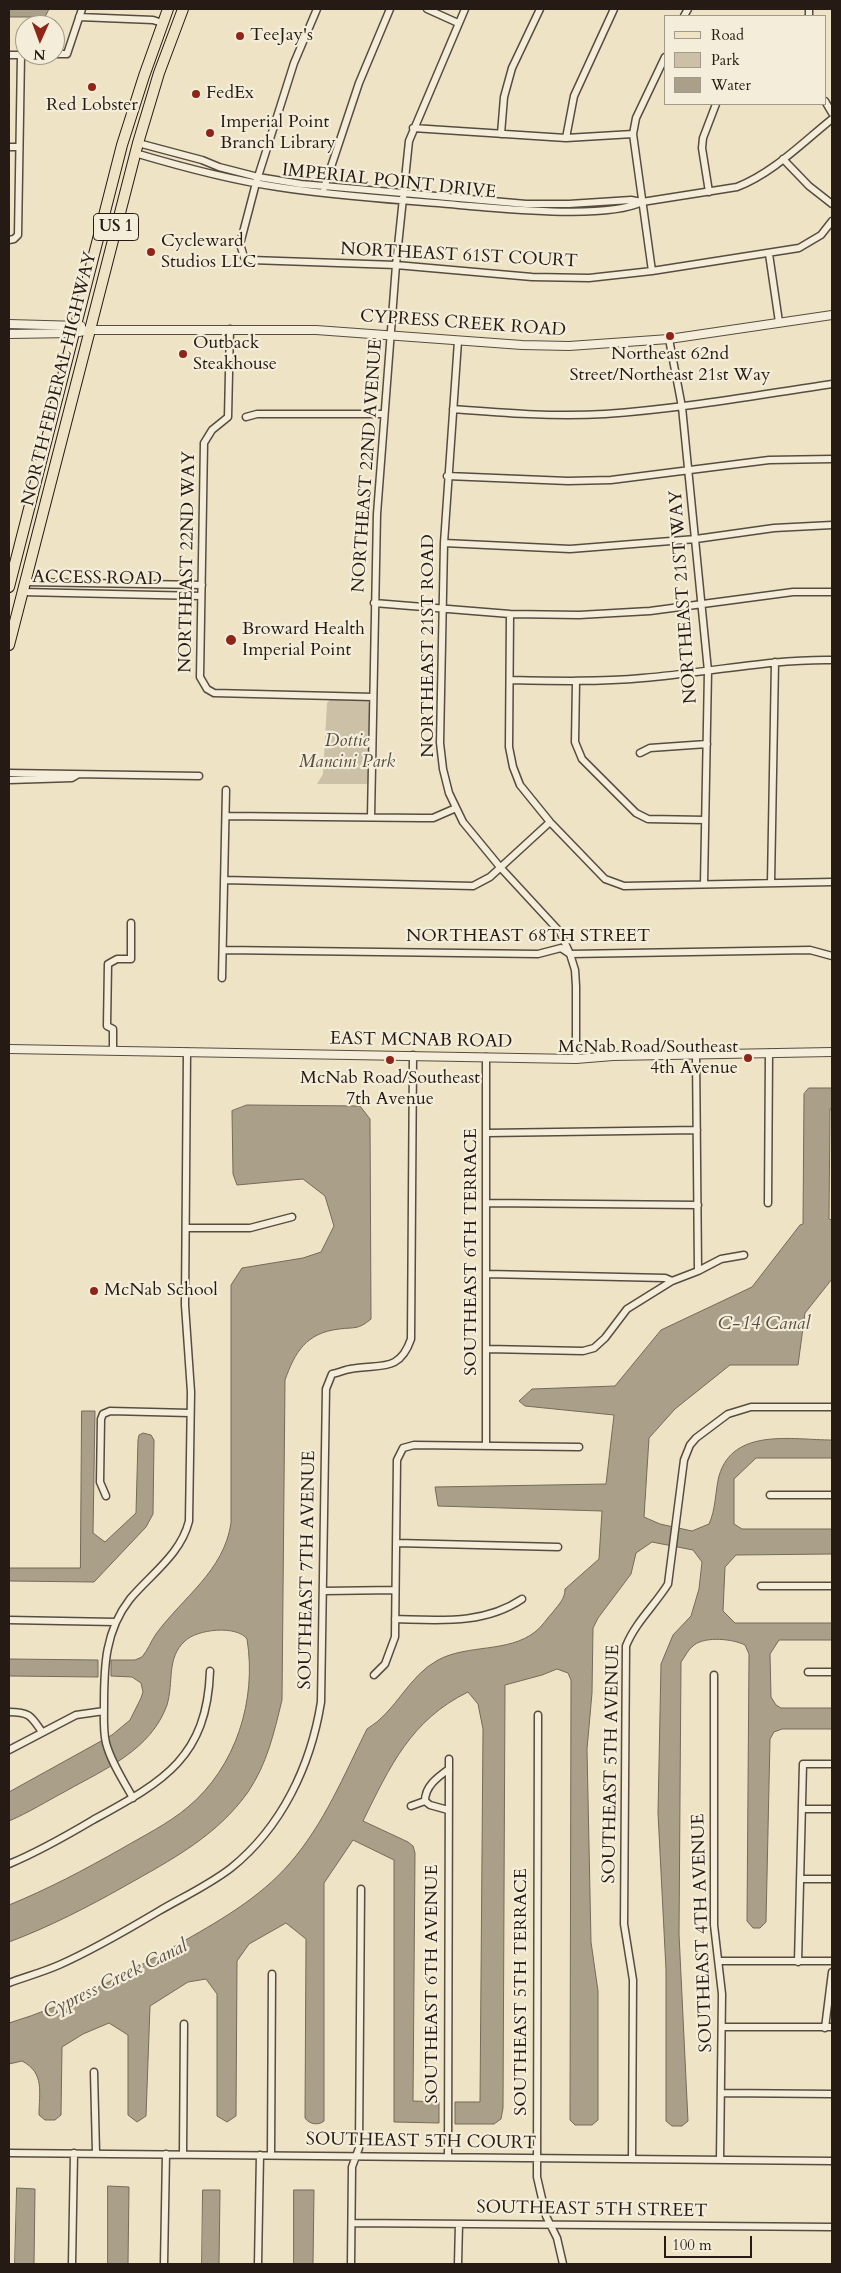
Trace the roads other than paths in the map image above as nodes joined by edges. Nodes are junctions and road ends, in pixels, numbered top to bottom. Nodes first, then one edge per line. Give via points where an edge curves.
1 (82, 9) edge
2 (168, 9) edge
3 (183, 9) edge
4 (317, 9) edge
5 (390, 9) edge
6 (427, 9) edge
7 (465, 9) edge
8 (540, 9) edge
9 (614, 9) edge
10 (78, 17) junction
11 (162, 22) junction
12 (458, 23) junction
13 (168, 47) junction
14 (65, 54) edge
15 (664, 59) edge
16 (23, 65) edge
17 (826, 102) edge
18 (716, 105) edge
19 (832, 113) edge
20 (832, 119) edge
21 (128, 127) junction
22 (413, 128) junction
23 (501, 134) junction
24 (633, 134) junction
25 (566, 138) junction
26 (138, 143) junction
27 (9, 147) edge
28 (19, 147) junction
29 (176, 152) junction
30 (135, 153) junction
31 (782, 159) junction
32 (171, 164) junction
33 (257, 180) junction
34 (323, 189) junction
35 (708, 192) junction
36 (403, 196) junction
37 (642, 202) junction
38 (832, 204) edge
39 (832, 221) edge
40 (9, 240) edge
41 (769, 254) junction
42 (396, 265) junction
43 (652, 271) junction
44 (832, 315) edge
45 (779, 322) junction
46 (9, 324) edge
47 (75, 329) junction
48 (230, 329) junction
49 (89, 330) junction
50 (9, 334) edge
51 (391, 334) junction
52 (669, 338) junction
53 (458, 341) junction
54 (832, 384) edge
55 (682, 407) junction
56 (453, 409) junction
57 (384, 414) junction
58 (246, 417) dead end
59 (42, 458) junction
60 (832, 459) edge
61 (689, 471) junction
62 (447, 476) junction
63 (52, 477) junction
64 (832, 525) edge
65 (696, 539) junction
66 (444, 543) junction
67 (14, 569) junction
68 (202, 584) junction
69 (9, 586) edge
70 (22, 592) junction
71 (832, 592) edge
72 (201, 596) junction
73 (374, 603) junction
74 (702, 604) junction
75 (443, 609) junction
76 (510, 614) junction
77 (9, 645) edge
78 (832, 660) edge
79 (775, 662) junction
80 (708, 671) junction
81 (510, 680) junction
82 (576, 682) junction
83 (373, 697) junction
84 (707, 744) junction
85 (640, 753) dead end
86 (9, 773) edge
87 (77, 775) junction
88 (199, 776) dead end
89 (9, 780) edge
90 (226, 790) dead end
91 (456, 808) junction
92 (226, 816) junction
93 (371, 817) junction
94 (705, 820) junction
95 (550, 822) junction
96 (500, 867) junction
97 (224, 880) junction
98 (832, 882) edge
99 (772, 883) junction
100 (704, 884) junction
101 (131, 923) dead end
102 (223, 950) junction
103 (570, 954) junction
104 (832, 956) edge
105 (222, 978) dead end
106 (9, 1049) edge
107 (113, 1050) junction
108 (187, 1052) junction
109 (832, 1052) edge
110 (769, 1053) junction
111 (696, 1054) junction
112 (413, 1055) junction
113 (486, 1057) junction
114 (576, 1059) junction
115 (697, 1130) junction
116 (487, 1133) junction
117 (487, 1203) junction
118 (768, 1203) dead end
119 (698, 1205) junction
120 (292, 1217) dead end
121 (186, 1228) junction
122 (744, 1255) dead end
123 (698, 1271) junction
124 (487, 1274) junction
125 (672, 1281) junction
126 (487, 1349) junction
127 (832, 1406) edge
128 (190, 1413) junction
129 (486, 1446) junction
130 (579, 1447) dead end
131 (770, 1495) dead end
132 (832, 1495) edge
133 (106, 1496) dead end
134 (397, 1543) junction
135 (558, 1547) dead end
136 (761, 1586) dead end
137 (832, 1586) edge
138 (395, 1590) junction
139 (324, 1591) junction
140 (522, 1599) dead end
141 (395, 1619) junction
142 (9, 1620) edge
143 (115, 1622) junction
144 (210, 1671) dead end
145 (808, 1672) dead end
146 (832, 1672) edge
147 (374, 1675) dead end
148 (714, 1675) dead end
149 (104, 1711) junction
150 (9, 1712) edge
151 (538, 1715) dead end
152 (42, 1732) junction
153 (9, 1750) edge
154 (450, 1759) dead end
155 (832, 1764) edge
156 (449, 1769) junction
157 (133, 1798) junction
158 (425, 1801) junction
159 (411, 1806) dead end
160 (802, 1809) junction
161 (832, 1809) edge
162 (448, 1810) junction
163 (9, 1864) edge
164 (801, 1879) junction
165 (832, 1879) edge
166 (360, 1889) dead end
167 (719, 1961) junction
168 (832, 1961) edge
169 (798, 1962) junction
170 (832, 1972) edge
171 (272, 1974) dead end
172 (9, 1983) edge
173 (184, 2024) dead end
174 (722, 2027) junction
175 (832, 2027) edge
176 (825, 2028) junction
177 (94, 2072) dead end
178 (722, 2093) junction
179 (832, 2094) edge
180 (9, 2152) edge
181 (74, 2153) junction
182 (96, 2154) junction
183 (166, 2154) junction
184 (183, 2154) junction
185 (260, 2155) junction
186 (271, 2155) junction
187 (356, 2156) junction
188 (448, 2157) junction
189 (537, 2158) junction
190 (632, 2159) junction
191 (720, 2160) junction
192 (832, 2160) edge
193 (352, 2223) junction
194 (459, 2224) junction
195 (551, 2225) junction
196 (832, 2227) edge
197 (72, 2264) edge
198 (164, 2264) edge
199 (258, 2264) edge
200 (351, 2264) edge
201 (458, 2264) edge
202 (562, 2264) edge

1 - 10 street
2 - 11 main road, NORTH FEDERAL HIGHWAY / US 1
3 - 13 main road, NORTH FEDERAL HIGHWAY / US 1
4 - 33 street via 294,63
5 - 34 street via 358,83
6 - 12 street
7 - 12 street, NORTHEAST 22ND AVENUE
8 - 23 street via 512,68 504,97
9 - 25 street via 574,96
10 - 11 street
10 - 14 street
11 - 13 main road via 168,34
11 - 21 main road, NORTH FEDERAL HIGHWAY / US 1
12 - 22 street, NORTHEAST 22ND AVENUE
13 - 26 main road, NORTH FEDERAL HIGHWAY / US 1
15 - 24 street via 636,118
16 - 28 street
17 - 19 street
18 - 35 street via 702,148
20 - 31 street, IMPERIAL POINT DRIVE
21 - 30 main road via 130,147
21 - 47 main road, NORTH FEDERAL HIGHWAY / US 1
22 - 23 street
22 - 36 street, NORTHEAST 22ND AVENUE
23 - 25 street
24 - 25 street
24 - 37 street
26 - 29 street, IMPERIAL POINT DRIVE
26 - 30 main road, NORTH FEDERAL HIGHWAY / US 1
27 - 28 street
28 - 40 street via 18,235
29 - 32 street via 168,156
29 - 33 street, IMPERIAL POINT DRIVE
30 - 32 street, IMPERIAL POINT DRIVE
30 - 49 main road, NORTH FEDERAL HIGHWAY / US 1
31 - 35 street, IMPERIAL POINT DRIVE via 750,182
31 - 38 street
32 - 33 street, IMPERIAL POINT DRIVE
33 - 34 street, IMPERIAL POINT DRIVE
33 - 42 street, NORTHEAST 61ST COURT via 240,244 244,257 250,260
34 - 36 street, IMPERIAL POINT DRIVE
35 - 37 street, IMPERIAL POINT DRIVE
36 - 37 street, IMPERIAL POINT DRIVE via 600,210 632,207
36 - 42 street, NORTHEAST 22ND AVENUE
37 - 43 street
39 - 41 street, NORTHEAST 61ST COURT via 824,232 799,248
41 - 43 street, NORTHEAST 61ST COURT
41 - 45 street
42 - 43 street, NORTHEAST 61ST COURT via 532,278 589,278
42 - 51 street, NORTHEAST 22ND AVENUE
44 - 45 street, CYPRESS CREEK ROAD
45 - 52 street, CYPRESS CREEK ROAD
46 - 47 street
47 - 49 street, CYPRESS CREEK ROAD
47 - 50 street
47 - 59 main road, NORTH FEDERAL HIGHWAY / US 1
48 - 49 street, CYPRESS CREEK ROAD
48 - 51 street, CYPRESS CREEK ROAD
48 - 68 street, NORTHEAST 22ND WAY via 228,416 212,430 204,443
49 - 63 main road, NORTH FEDERAL HIGHWAY / US 1
51 - 53 street, CYPRESS CREEK ROAD
51 - 57 street, NORTHEAST 22ND AVENUE
52 - 53 street, CYPRESS CREEK ROAD via 568,346
52 - 55 street, NORTHEAST 21ST WAY
53 - 56 street, NORTHEAST 21ST ROAD
54 - 55 street
55 - 56 street via 605,414 534,415
55 - 61 street, NORTHEAST 21ST WAY
56 - 62 street, NORTHEAST 21ST ROAD
57 - 58 street via 257,414
57 - 73 street, NORTHEAST 22ND AVENUE
59 - 63 main road via 49,462
59 - 67 main road, NORTH FEDERAL HIGHWAY / US 1
60 - 61 street via 769,460
61 - 62 street via 594,481
61 - 65 street, NORTHEAST 21ST WAY
62 - 66 street, NORTHEAST 21ST ROAD
63 - 70 main road, NORTH FEDERAL HIGHWAY / US 1
64 - 65 street via 774,528
65 - 66 street via 570,548
65 - 74 street, NORTHEAST 21ST WAY
66 - 75 street, NORTHEAST 21ST ROAD
67 - 69 main road, NORTH FEDERAL HIGHWAY / US 1
67 - 70 main road
68 - 70 street, ACCESS ROAD
68 - 72 street, NORTHEAST 22ND WAY
69 - 70 main road
70 - 72 street, ACCESS ROAD
70 - 77 main road, NORTH FEDERAL HIGHWAY / US 1
71 - 74 street via 794,592
72 - 83 street, NORTHEAST 22ND WAY via 200,677 214,693
73 - 75 street
73 - 83 street, NORTHEAST 22ND AVENUE
74 - 76 street via 579,615
74 - 80 street, NORTHEAST 21ST WAY
75 - 76 street
75 - 91 street, NORTHEAST 21ST ROAD via 440,743 443,769
76 - 81 street
78 - 79 street
79 - 80 street
79 - 99 street
80 - 82 street
80 - 84 street, NORTHEAST 21ST WAY
81 - 82 street
81 - 95 street via 509,747 513,767 520,785
82 - 94 street via 575,742 582,759 636,813 648,819
83 - 93 street, NORTHEAST 22ND AVENUE
84 - 85 street via 650,748
84 - 94 street, NORTHEAST 21ST WAY
86 - 87 street via 63,772
87 - 88 street
87 - 89 street via 72,778
90 - 92 street
91 - 93 street via 434,818
91 - 96 street, NORTHEAST 21ST ROAD via 463,822
92 - 93 street
92 - 97 street
94 - 100 street, NORTHEAST 21ST WAY
95 - 96 street
95 - 100 street via 605,879 614,884
96 - 97 street via 473,886
96 - 103 street, NORTHEAST 21ST ROAD via 560,932
97 - 102 street
98 - 99 street
99 - 100 street
101 - 107 street via 130,959 117,959 108,964 106,1026 113,1029
102 - 103 street, NORTHEAST 68TH STREET via 538,954 561,948
102 - 105 street
103 - 104 street, NORTHEAST 68TH STREET via 810,950
103 - 114 street, NORTHEAST 21ST ROAD via 576,986
106 - 107 street, EAST MCNAB ROAD
107 - 108 street, EAST MCNAB ROAD
108 - 112 street, EAST MCNAB ROAD
108 - 121 street
109 - 110 street, EAST MCNAB ROAD
110 - 111 street, EAST MCNAB ROAD
110 - 118 street
111 - 114 street, EAST MCNAB ROAD
111 - 115 street
112 - 113 street, EAST MCNAB ROAD
112 - 139 street, SOUTHEAST 7TH AVENUE via 411,1339 406,1352 397,1361 387,1366 332,1374 326,1389
113 - 114 street, EAST MCNAB ROAD
113 - 116 street, SOUTHEAST 6TH TERRACE
115 - 116 street
115 - 119 street
116 - 117 street, SOUTHEAST 6TH TERRACE
117 - 119 street
117 - 124 street, SOUTHEAST 6TH TERRACE
119 - 123 street
120 - 121 street via 250,1228
121 - 128 street via 185,1324
122 - 123 street via 721,1258
123 - 125 street
124 - 125 street via 665,1278
124 - 126 street, SOUTHEAST 6TH TERRACE
125 - 126 street via 628,1309 594,1348 582,1351
126 - 129 street, SOUTHEAST 6TH TERRACE
127 - 190 street, SOUTHEAST 5TH AVENUE via 739,1409 696,1438 684,1460 668,1584 631,1634 626,1646 624,1924 633,1980
128 - 133 street via 110,1411 103,1414 100,1482
128 - 143 street via 190,1506 186,1532 179,1546 130,1600
129 - 130 street
129 - 134 street via 414,1445 403,1448 398,1455
131 - 132 street
134 - 135 street
134 - 138 street
136 - 137 street
138 - 139 street
138 - 141 street
139 - 172 street, SOUTHEAST 7TH AVENUE via 321,1702 317,1727 295,1789 274,1822 249,1852 202,1886 59,1965
140 - 141 street via 507,1609 480,1617
141 - 147 street via 395,1636 385,1664
142 - 143 street
143 - 149 street via 106,1654
144 - 157 street via 209,1695 193,1742 178,1764
145 - 146 street
148 - 167 street, SOUTHEAST 4TH AVENUE via 714,1917
149 - 152 street via 76,1715
149 - 157 street via 105,1737 115,1765
150 - 152 street via 32,1716
151 - 189 street, SOUTHEAST 5TH TERRACE
152 - 153 street
154 - 156 street, SOUTHEAST 6TH AVENUE
155 - 160 street via 803,1764
156 - 158 street via 427,1790
156 - 162 street, SOUTHEAST 6TH AVENUE
157 - 163 street
158 - 159 street
158 - 162 street
160 - 161 street
160 - 164 street
162 - 188 street, SOUTHEAST 6TH AVENUE
164 - 165 street
164 - 169 street
166 - 187 street via 359,2148
167 - 169 street
167 - 174 street, SOUTHEAST 4TH AVENUE
168 - 169 street
170 - 176 street
171 - 186 street
173 - 184 street
174 - 176 street
174 - 178 street, SOUTHEAST 4TH AVENUE
175 - 176 street
177 - 182 street
178 - 179 street
178 - 191 street, SOUTHEAST 4TH AVENUE
180 - 181 street, SOUTHEAST 5TH COURT
181 - 182 street, SOUTHEAST 5TH COURT
181 - 197 street
182 - 183 street, SOUTHEAST 5TH COURT
183 - 184 street, SOUTHEAST 5TH COURT
183 - 198 street
184 - 185 street, SOUTHEAST 5TH COURT
185 - 186 street, SOUTHEAST 5TH COURT
185 - 199 street
186 - 187 street, SOUTHEAST 5TH COURT
187 - 188 street, SOUTHEAST 5TH COURT
187 - 193 street via 352,2168
188 - 189 street, SOUTHEAST 5TH COURT
189 - 190 street, SOUTHEAST 5TH COURT
189 - 195 street, SOUTHEAST 5TH TERRACE via 539,2188
190 - 191 street, SOUTHEAST 5TH COURT
191 - 192 street, SOUTHEAST 5TH COURT
193 - 194 street, SOUTHEAST 5TH STREET
193 - 200 street
194 - 195 street, SOUTHEAST 5TH STREET
194 - 201 street
195 - 196 street, SOUTHEAST 5TH STREET
195 - 202 street, SOUTHEAST 5TH TERRACE

